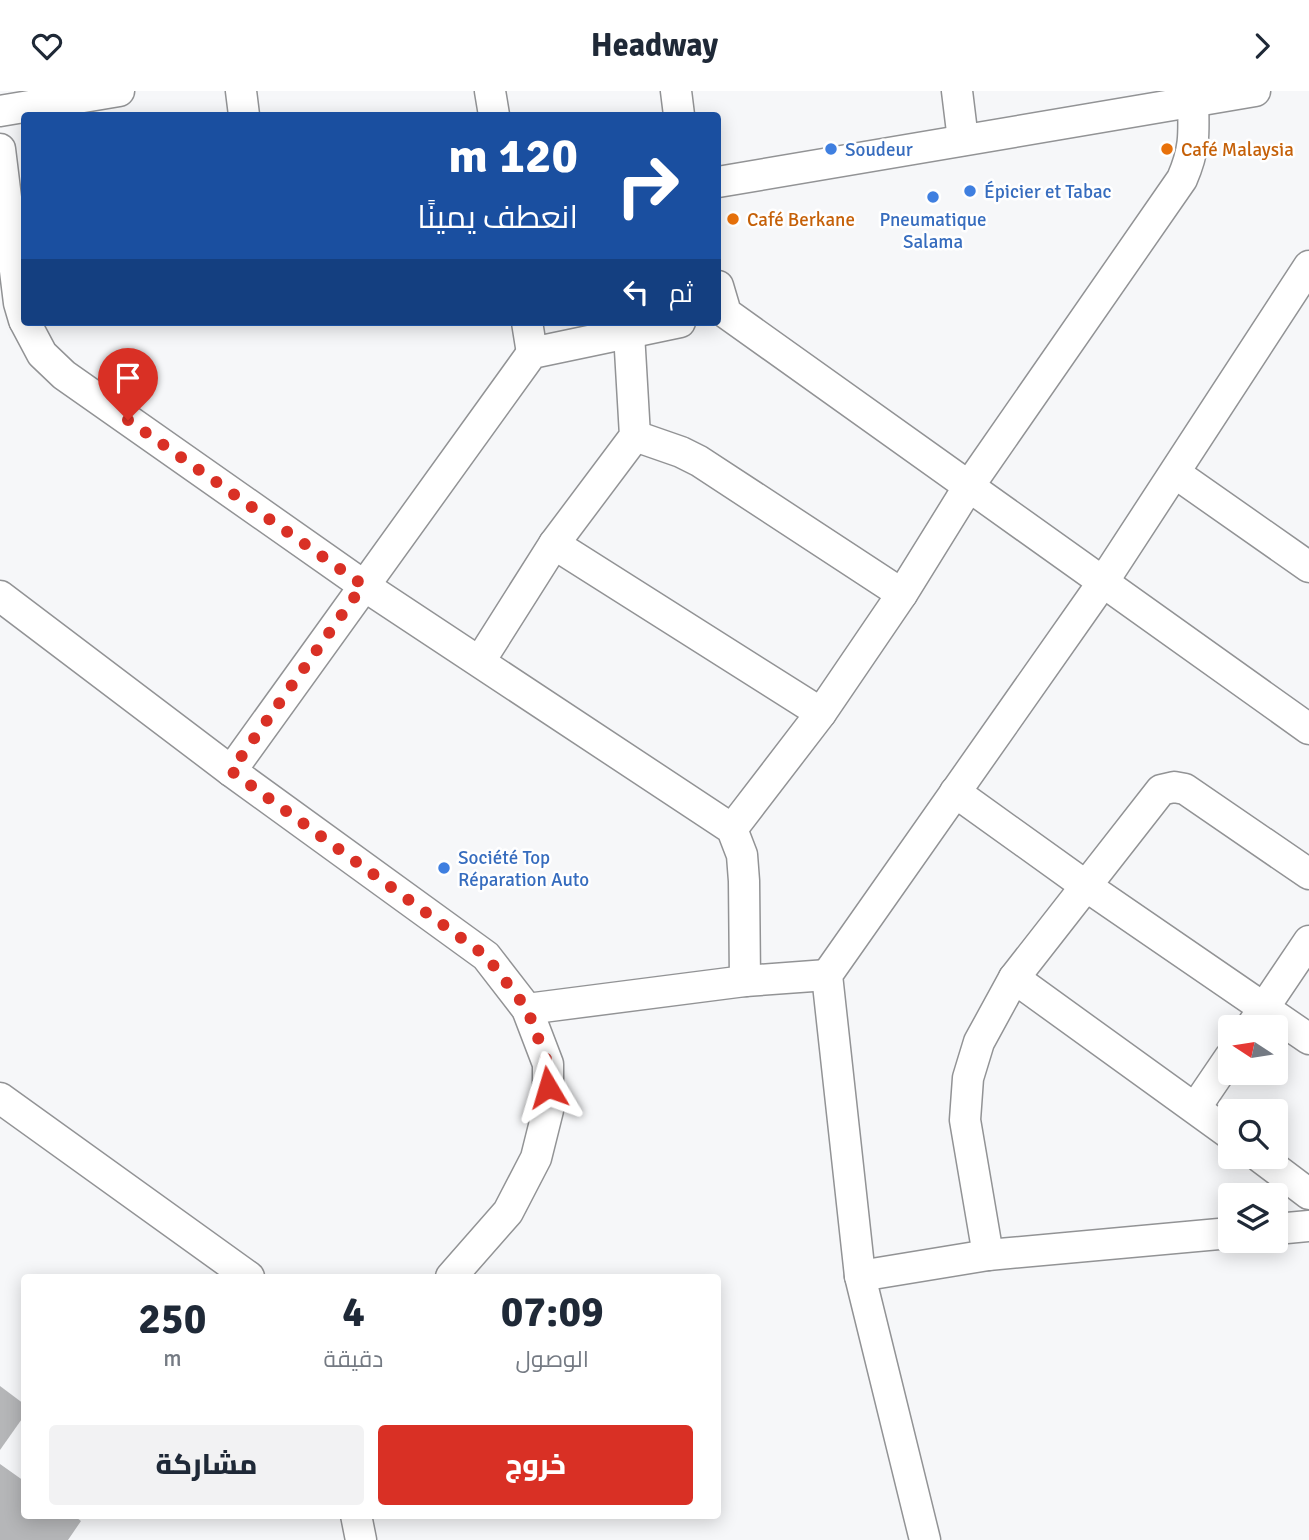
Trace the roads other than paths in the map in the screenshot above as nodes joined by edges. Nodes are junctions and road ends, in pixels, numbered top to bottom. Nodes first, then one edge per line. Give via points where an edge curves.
1 (118, 91) edge
2 (241, 91) edge
3 (490, 91) edge
4 (676, 91) edge
5 (957, 91) edge
6 (1255, 91) edge
7 (1193, 101) junction
8 (0, 111) edge
9 (244, 112) edge
10 (494, 112) edge
11 (679, 112) edge
12 (963, 140) junction
13 (0, 149) edge
14 (721, 181) edge
15 (1309, 266) edge
16 (721, 305) edge
17 (19, 310) edge
18 (27, 326) edge
19 (528, 326) edge
20 (661, 326) edge
21 (629, 333) junction
22 (532, 353) junction
23 (635, 436) junction
24 (1175, 473) junction
25 (969, 486) junction
26 (554, 544) junction
27 (1305, 557) edge
28 (1102, 582) junction
29 (363, 585) junction
30 (902, 594) junction
31 (0, 596) edge
32 (480, 661) junction
33 (821, 713) junction
34 (1309, 729) edge
35 (231, 771) junction
36 (955, 792) junction
37 (732, 829) junction
38 (1309, 874) edge
39 (1086, 886) junction
40 (1309, 941) edge
41 (827, 975) junction
42 (1014, 978) junction
43 (745, 981) junction
44 (527, 1009) junction
45 (1253, 1015) edge
46 (1259, 1015) edge
47 (1288, 1031) edge
48 (1309, 1039) edge
49 (1218, 1075) edge
50 (0, 1098) edge
51 (1196, 1107) junction
52 (1218, 1124) edge
53 (1277, 1169) edge
54 (1309, 1194) edge
55 (1309, 1226) edge
56 (1288, 1228) edge
57 (1218, 1234) edge
58 (988, 1255) junction
59 (245, 1274) edge
60 (454, 1274) edge
61 (860, 1276) junction
62 (357, 1519) edge
63 (361, 1540) edge
64 (925, 1540) edge

1 - 8 street
2 - 9 street
3 - 10 street
4 - 11 street
5 - 12 street
6 - 7 street
7 - 12 street
7 - 25 street via 1192,156 1182,179
12 - 14 street
13 - 17 street
15 - 24 street
16 - 25 street
18 - 29 street via 42,354 64,375
19 - 22 street
20 - 21 street
21 - 22 street
21 - 23 street
22 - 29 street
23 - 26 street
23 - 30 street via 699,461
24 - 27 street
24 - 28 street
25 - 28 street
25 - 30 street
26 - 32 street
26 - 33 street
28 - 34 street
28 - 36 street
29 - 32 street
29 - 35 street
30 - 33 street
31 - 35 street
32 - 37 street
33 - 37 street
35 - 44 street via 486,956
36 - 39 street
36 - 41 street
37 - 43 street via 742,855
38 - 39 street via 1185,789 1174,787 1161,790
39 - 42 street
39 - 45 street
40 - 46 street
41 - 43 street
41 - 61 street
42 - 51 street
42 - 58 street via 979,1042 968,1078 965,1120
43 - 44 street
44 - 60 street via 548,1064 548,1110 536,1158 508,1212
47 - 48 street
49 - 51 street
50 - 59 street
51 - 52 street
53 - 54 street
55 - 56 street
57 - 58 street
58 - 61 street
61 - 64 street
62 - 63 street

